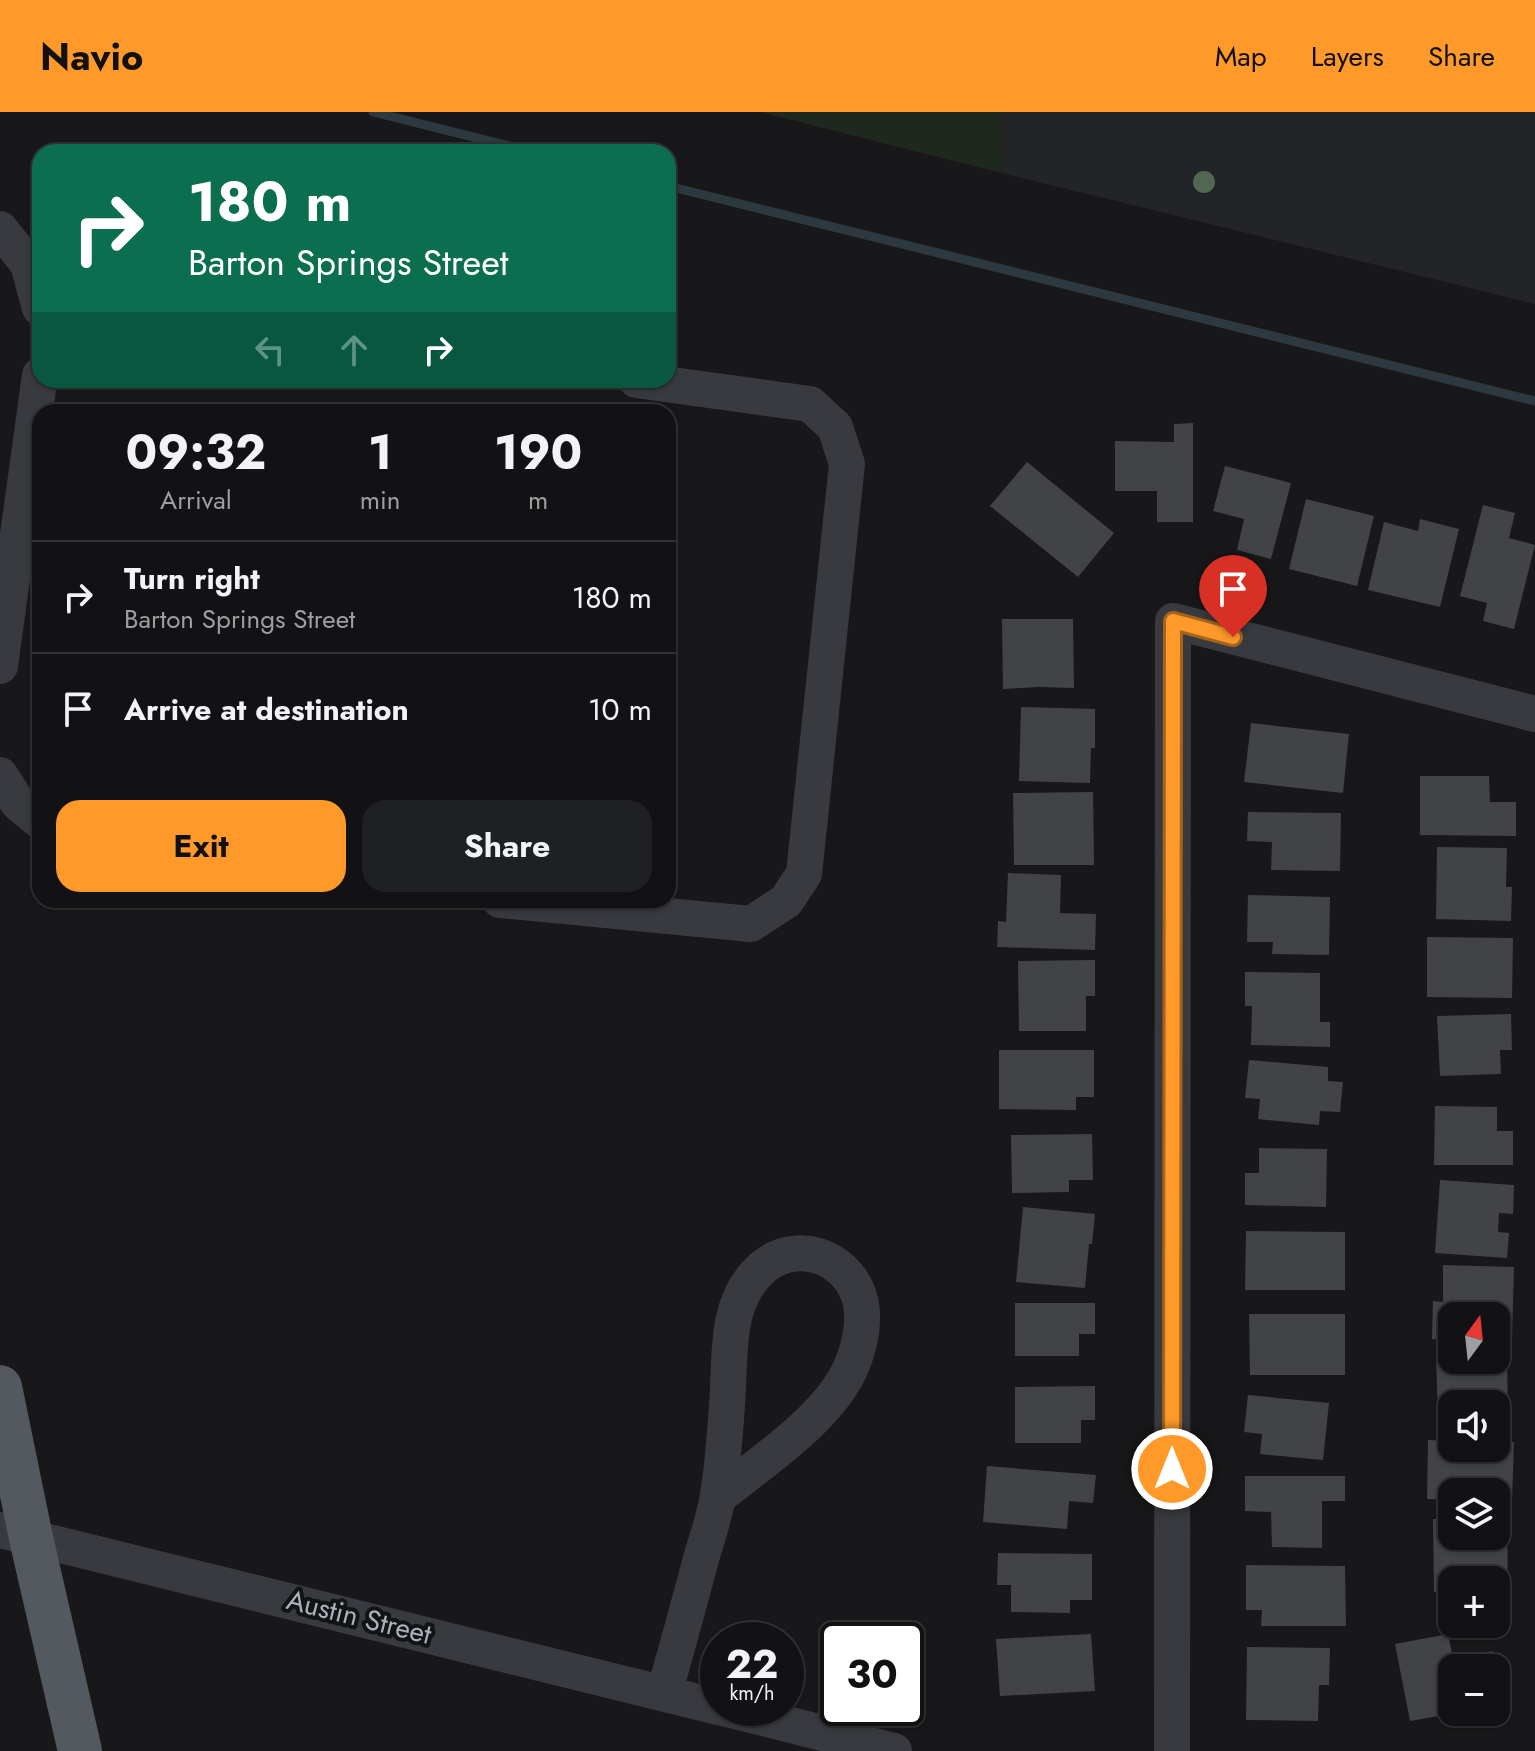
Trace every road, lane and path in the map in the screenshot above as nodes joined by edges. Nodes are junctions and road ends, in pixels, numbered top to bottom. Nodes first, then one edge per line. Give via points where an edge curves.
1 (0, 229) edge
2 (32, 278) edge
3 (676, 386) edge
4 (32, 417) edge
5 (8, 542) edge
6 (0, 666) edge
7 (1535, 714) edge
8 (0, 775) edge
9 (32, 814) edge
10 (584, 908) edge
11 (0, 1387) edge
12 (718, 1497) junction
13 (15, 1534) edge
14 (664, 1693) junction
15 (700, 1702) edge
16 (795, 1726) edge
17 (80, 1751) edge
18 (894, 1751) edge
19 (1172, 1751) edge

1 - 2 street via 28,264
3 - 10 street via 810,404 835,427 847,464 804,874 786,901 751,924
4 - 5 street
5 - 6 street
7 - 19 street via 1173,621
8 - 9 street
11 - 13 main road
12 - 12 street via 729,1337 738,1306 750,1279 767,1263 790,1253 814,1253 836,1263 860,1299 861,1323 851,1368 820,1413
12 - 14 street
13 - 14 street, Austin Street
13 - 17 main road
14 - 15 street, Austin Street
16 - 18 street, Austin Street

